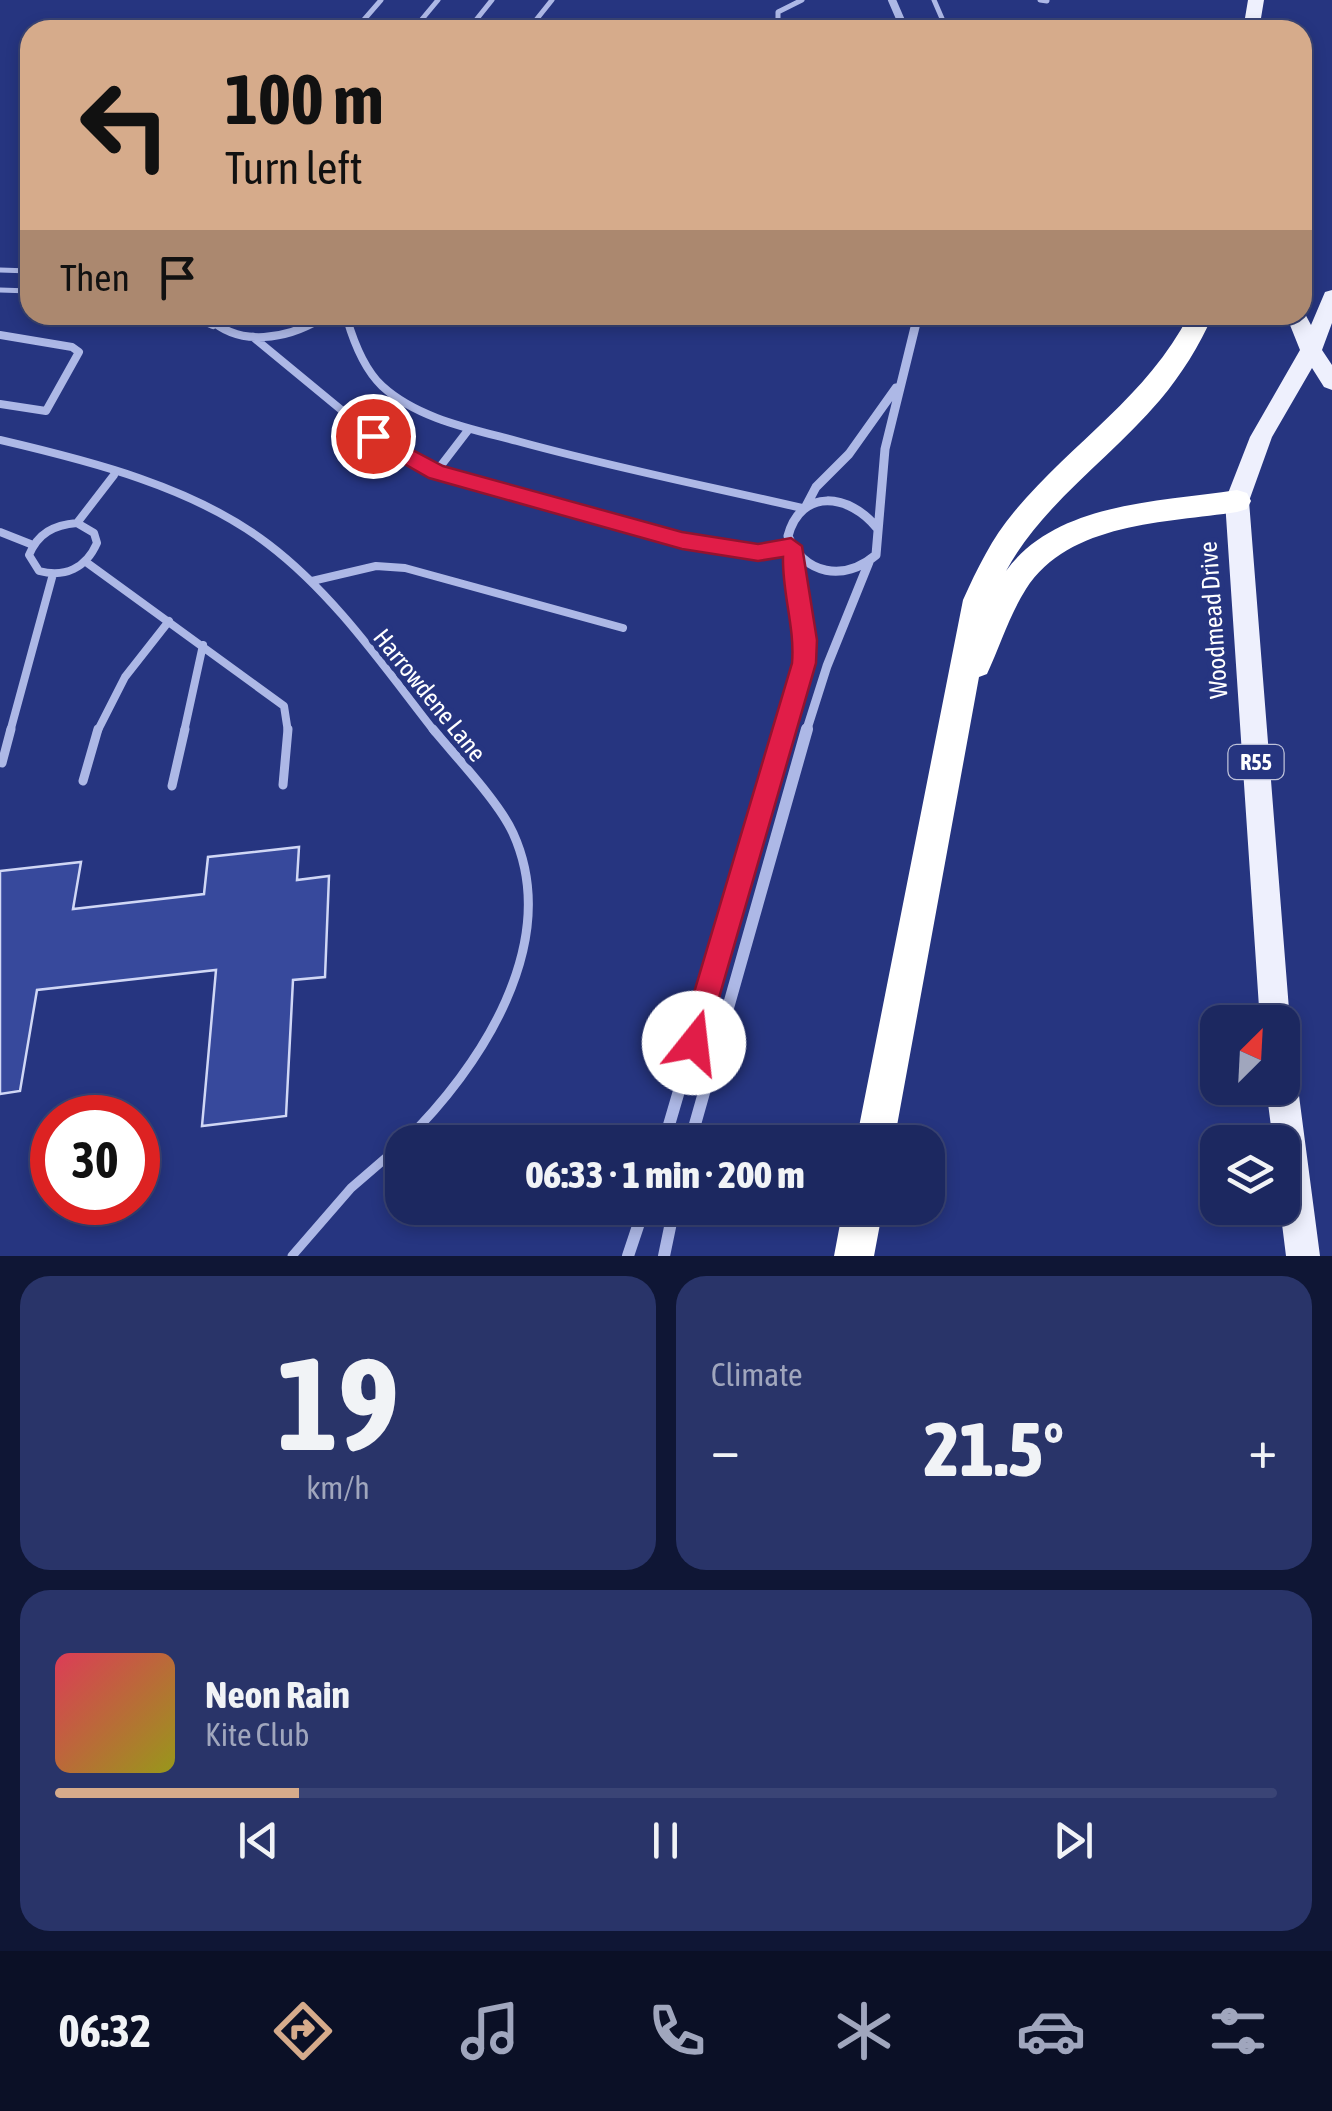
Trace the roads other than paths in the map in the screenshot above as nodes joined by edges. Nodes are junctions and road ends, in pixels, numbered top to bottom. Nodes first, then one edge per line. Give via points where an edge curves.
1 (382, 0) edge
2 (438, 0) edge
3 (492, 0) edge
4 (552, 0) edge
5 (802, 0) edge
6 (364, 20) edge
7 (421, 20) edge
8 (476, 20) edge
9 (536, 20) edge
10 (778, 20) edge
11 (1332, 297) edge
12 (218, 325) edge
13 (308, 325) edge
14 (348, 325) edge
15 (915, 325) edge
16 (1197, 325) edge
17 (1300, 325) edge
18 (0, 335) edge
19 (252, 337) junction
20 (1311, 350) junction
21 (900, 382) junction
22 (1332, 382) edge
23 (0, 404) edge
24 (470, 428) junction
25 (0, 440) edge
26 (436, 472) junction
27 (114, 475) junction
28 (1236, 501) junction
29 (804, 507) junction
30 (76, 524) junction
31 (877, 528) junction
32 (0, 532) edge
33 (32, 545) junction
34 (793, 550) junction
35 (86, 562) junction
36 (869, 562) junction
37 (53, 574) junction
38 (312, 581) junction
39 (169, 621) junction
40 (623, 628) dead end
41 (203, 645) junction
42 (956, 709) junction
43 (2, 764) edge
44 (83, 780) dead end
45 (282, 785) dead end
46 (172, 786) dead end
47 (1274, 1005) edge
48 (1284, 1105) edge
49 (424, 1125) edge
50 (669, 1125) edge
51 (695, 1125) edge
52 (878, 1125) edge
53 (385, 1158) edge
54 (638, 1225) edge
55 (670, 1225) edge
56 (860, 1225) edge
57 (292, 1256) edge
58 (628, 1256) edge
59 (664, 1256) edge
60 (854, 1256) edge
61 (1302, 1256) edge

1 - 6 lane
2 - 7 lane
3 - 8 lane
4 - 9 lane
5 - 10 lane via 778,12
11 - 20 main road, Woodmead Drive / R55
12 - 19 lane
13 - 19 lane
14 - 24 lane via 372,374 389,392
15 - 21 street
16 - 42 highway via 1152,396 1032,509 988,575 970,628
17 - 20 main road
18 - 23 lane via 79,352 46,411
19 - 26 lane via 373,436
20 - 22 main road
20 - 28 main road, Woodmead Drive / R55 via 1261,437
21 - 29 street
21 - 31 street
24 - 26 lane
24 - 29 lane
25 - 27 lane, Harrowdene Lane
26 - 34 lane via 721,550
27 - 30 lane
27 - 38 lane, Harrowdene Lane via 242,527
28 - 42 highway via 1093,528 1037,554 1006,596
28 - 47 main road, Woodmead Drive / R55
29 - 31 street via 847,503
29 - 34 street via 789,526
30 - 33 lane via 52,528
30 - 35 lane via 94,533
31 - 36 street via 879,546
32 - 33 lane
33 - 37 lane via 32,564
34 - 36 street via 824,571 848,572
34 - 50 street via 804,663
35 - 37 lane
35 - 39 lane
36 - 51 street via 790,780
37 - 43 lane
38 - 40 lane via 376,566 416,570
38 - 49 lane, Harrowdene Lane via 437,732 512,833 524,864 524,941 512,994 478,1056
39 - 41 lane
39 - 44 lane via 127,672 93,731
41 - 45 lane via 284,706 289,722
41 - 46 lane
42 - 52 highway
48 - 61 main road
53 - 57 lane, Harrowdene Lane
54 - 58 street
55 - 59 street
56 - 60 highway

